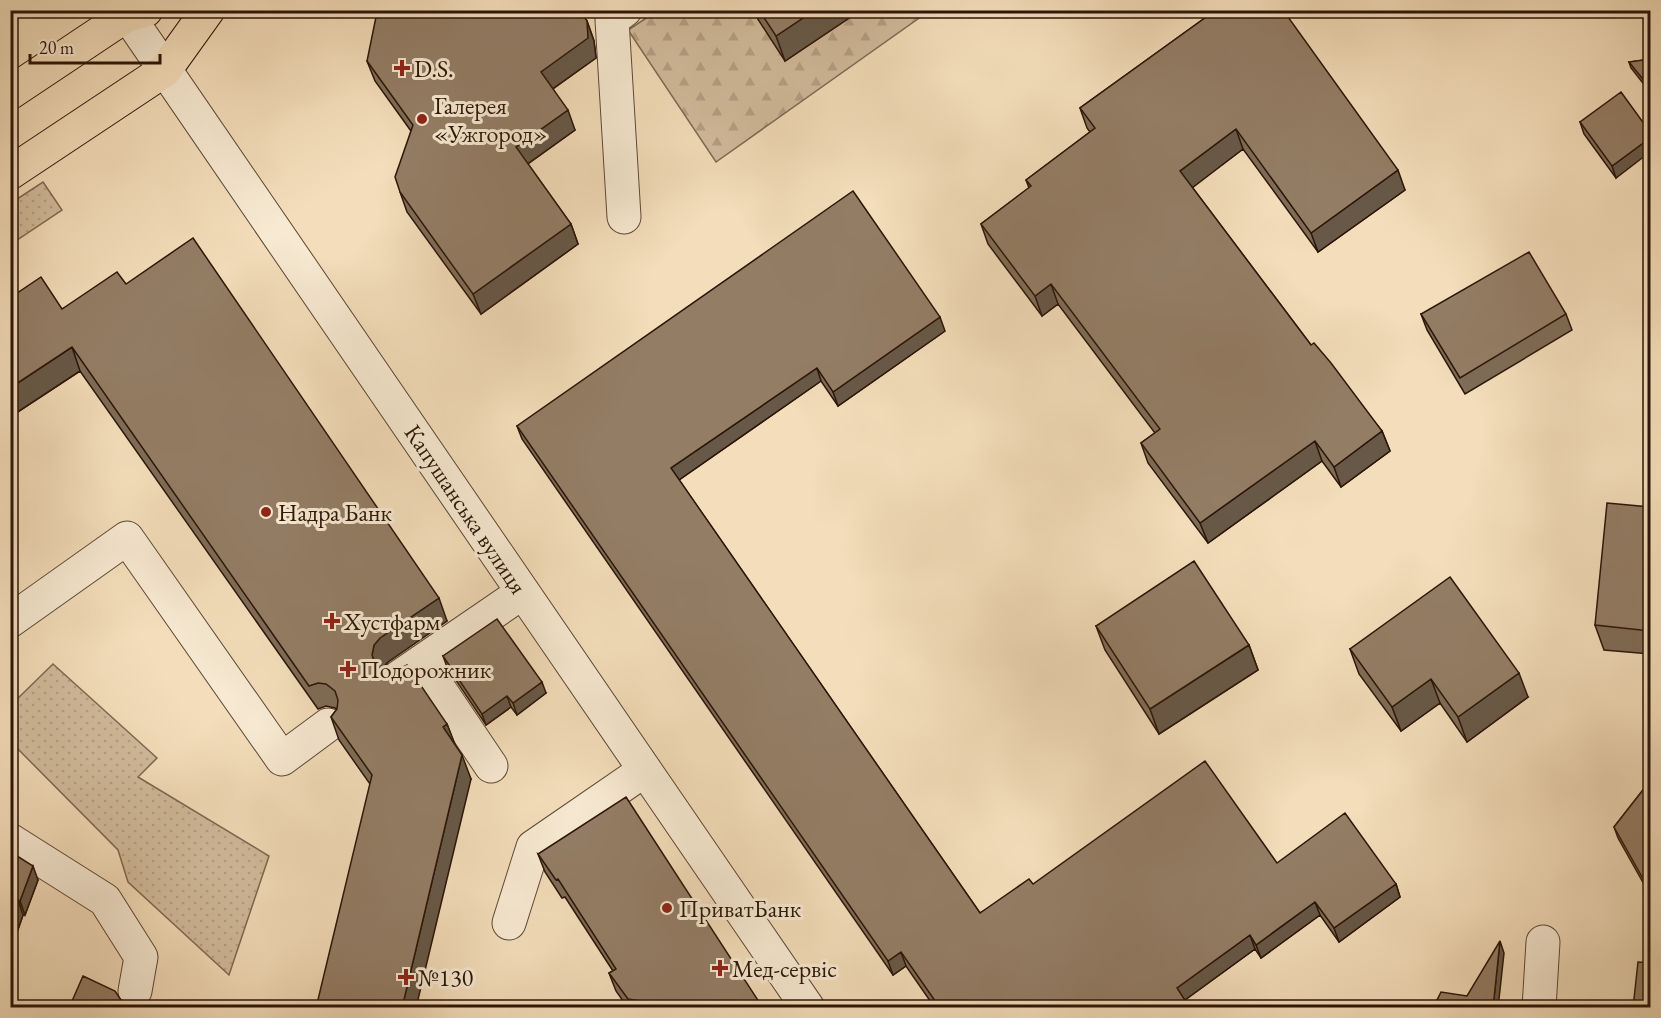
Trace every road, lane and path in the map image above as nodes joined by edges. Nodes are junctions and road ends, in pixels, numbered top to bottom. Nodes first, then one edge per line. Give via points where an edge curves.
1 (208, 10) edge
2 (625, 10) edge
3 (132, 12) edge
4 (165, 70) junction
5 (10, 93) edge
6 (10, 173) edge
7 (624, 217) dead end
8 (524, 592) junction
9 (10, 621) edge
10 (328, 725) edge
11 (491, 765) dead end
12 (645, 770) junction
13 (10, 840) edge
14 (509, 923) dead end
15 (1543, 942) dead end
16 (135, 991) dead end
17 (1545, 1007) edge
18 (807, 1008) edge

1 - 4 main road
2 - 7 street via 612,20
3 - 4 street, Капушанська вулиця
3 - 5 main road
4 - 6 main road
4 - 8 street, Капушанська вулиця
8 - 11 street via 410,669
8 - 12 street, Капушанська вулиця
9 - 10 street via 127,538 282,759
12 - 14 street via 533,847
12 - 18 street, Капушанська вулиця
13 - 16 street via 105,900 141,957
15 - 17 street

